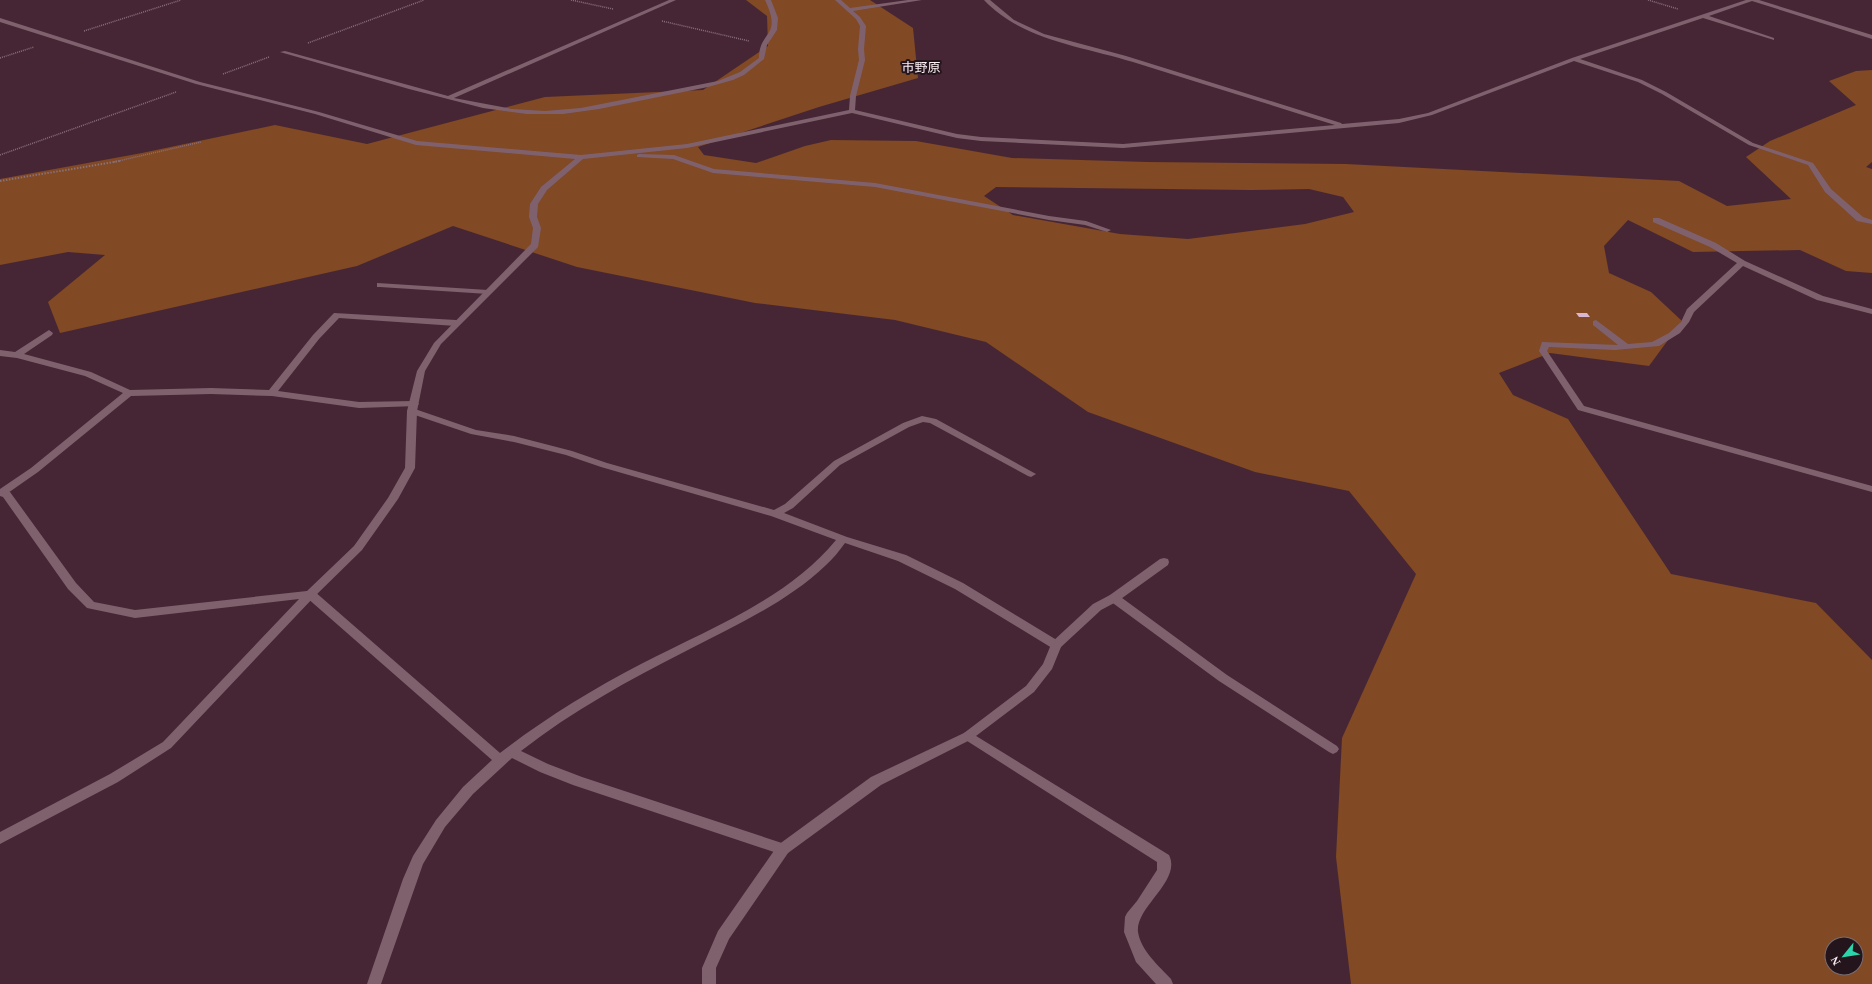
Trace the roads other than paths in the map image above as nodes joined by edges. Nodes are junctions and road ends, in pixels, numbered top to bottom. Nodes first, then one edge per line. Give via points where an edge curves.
1 (673, 0) edge
2 (768, 0) edge
3 (838, 0) edge
4 (919, 0) edge
5 (987, 0) edge
6 (1752, 0) edge
7 (849, 10) junction
8 (1704, 16) junction
9 (0, 20) edge
10 (1872, 37) edge
11 (1772, 39) dead end
12 (283, 52) road end
13 (1574, 59) junction
14 (448, 98) junction
15 (852, 111) junction
16 (1344, 126) junction
17 (624, 153) junction
18 (581, 157) junction
19 (1656, 220) dead end
20 (1872, 222) edge
21 (1107, 230) dead end
22 (1742, 263) junction
23 (380, 285) dead end
24 (488, 292) junction
25 (1872, 312) edge
26 (456, 323) junction
27 (1596, 323) dead end
28 (49, 333) dead end
29 (1626, 347) junction
30 (0, 353) edge
31 (17, 355) junction
32 (129, 393) junction
33 (272, 393) junction
34 (413, 408) junction
35 (1031, 474) dead end
36 (1872, 489) edge
37 (1, 493) edge
38 (775, 514) junction
39 (843, 539) junction
40 (1164, 562) dead end
41 (310, 594) junction
42 (1114, 598) junction
43 (1056, 645) junction
44 (968, 736) junction
45 (1333, 749) dead end
46 (512, 752) junction
47 (500, 760) junction
48 (0, 838) edge
49 (783, 849) junction
50 (374, 984) edge
51 (709, 984) edge
52 (1166, 984) edge

1 - 14 street
2 - 14 street via 774,13 774,29 762,47 762,58 753,68 716,85 592,108 562,111 528,112 490,108
3 - 7 street
4 - 7 street
5 - 16 street via 1012,21 1042,35 1124,57
6 - 8 street
6 - 10 street
7 - 15 street via 863,26 862,60
8 - 11 street
8 - 13 street
9 - 18 street via 198,83 317,113 416,143
12 - 14 street
13 - 16 street via 1430,114 1399,121
13 - 20 street via 1640,81 1751,144 1811,164 1828,190 1860,219
15 - 16 street via 957,136 1078,145 1123,146
15 - 17 street via 687,146
17 - 18 street
17 - 21 street via 674,157 713,171 875,184 1086,223
18 - 24 street via 544,189 534,204 533,217 537,228 535,244
19 - 22 street via 1713,245
22 - 25 street via 1820,298
22 - 29 street via 1690,311 1688,320 1681,329 1655,344
23 - 24 street
24 - 26 street
26 - 33 street via 337,315 316,337
26 - 34 street via 438,343 421,371
27 - 29 street
28 - 31 street
29 - 36 street via 1545,344 1543,351 1581,408
30 - 31 street
31 - 32 street via 88,374
32 - 33 street
32 - 37 street via 22,480
33 - 34 street via 359,405
34 - 38 street via 474,432 569,453
34 - 41 street via 410,468 393,500 358,548
35 - 38 street via 933,421 922,419 837,463 789,506
37 - 41 street via 6,494 72,586 91,605 135,614
38 - 39 street
39 - 43 street via 909,561 959,586
39 - 46 street via 820,566 780,595 611,684 531,736
40 - 42 street
41 - 47 street
41 - 48 street via 167,745 114,778
42 - 43 street via 1097,607
42 - 45 street via 1223,678
43 - 44 street via 1048,666 1030,689
44 - 49 street via 876,781
44 - 52 street via 1164,859 1164,871 1132,917 1131,932 1141,957
46 - 47 street
46 - 49 street via 578,781
47 - 50 street via 469,788 443,820 417,861
49 - 51 street via 723,935 709,968

